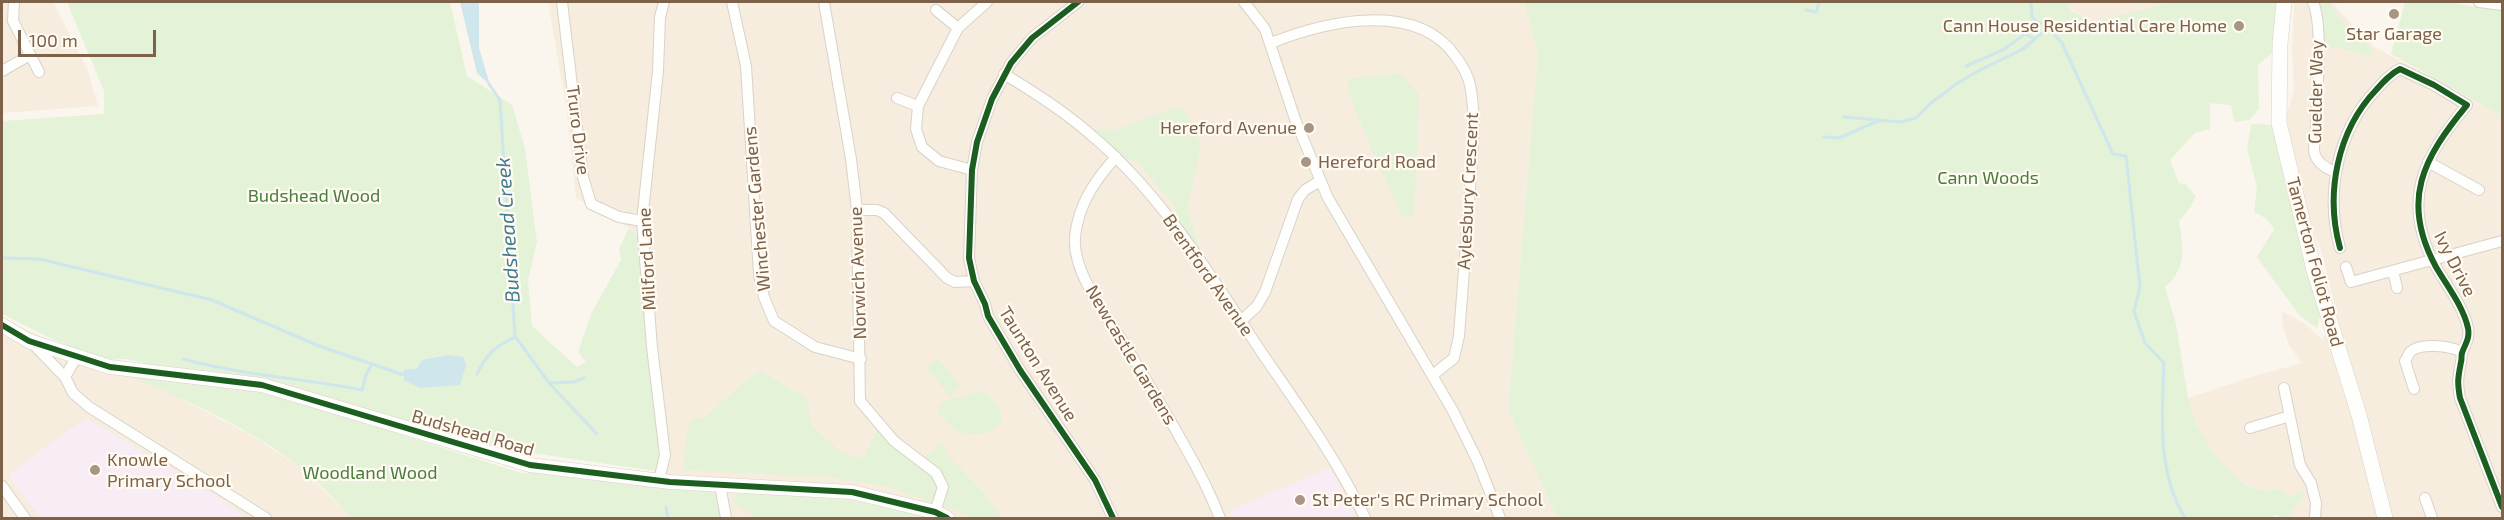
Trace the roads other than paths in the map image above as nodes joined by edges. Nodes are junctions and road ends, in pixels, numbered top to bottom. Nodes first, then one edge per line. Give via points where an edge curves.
1 (14, 2) edge
2 (562, 2) edge
3 (664, 2) edge
4 (732, 2) edge
5 (824, 2) edge
6 (987, 2) edge
7 (1078, 2) edge
8 (1244, 2) edge
9 (2284, 2) edge
10 (2313, 2) edge
11 (2479, 2) edge
12 (2502, 5) edge
13 (936, 10) dead end
14 (958, 28) junction
15 (1271, 43) junction
16 (30, 55) junction
17 (2400, 69) joint
18 (2, 71) edge
19 (39, 72) dead end
20 (1004, 74) junction
21 (897, 98) dead end
22 (918, 106) junction
23 (1116, 158) junction
24 (2428, 162) junction
25 (972, 170) junction
26 (2336, 172) junction
27 (1320, 181) junction
28 (2479, 190) dead end
29 (857, 210) junction
30 (642, 222) junction
31 (2502, 241) edge
32 (2340, 248) dead end
33 (2433, 261) junction
34 (2346, 267) dead end
35 (2392, 271) junction
36 (974, 281) junction
37 (2397, 288) dead end
38 (1241, 321) junction
39 (2, 325) edge
40 (29, 340) junction
41 (2462, 352) junction
42 (76, 356) junction
43 (861, 359) junction
44 (1433, 375) junction
45 (65, 377) junction
46 (2284, 388) dead end
47 (2414, 389) dead end
48 (2290, 416) junction
49 (2250, 428) dead end
50 (659, 480) junction
51 (720, 485) junction
52 (2, 486) edge
53 (2425, 498) dead end
54 (2501, 500) edge
55 (941, 515) edge
56 (25, 519) edge
57 (266, 519) edge
58 (726, 519) edge
59 (1113, 519) edge
60 (1220, 519) edge
61 (1365, 519) edge
62 (1500, 519) edge
63 (2315, 519) edge
64 (2385, 519) edge
65 (2432, 519) edge

1 - 16 street via 14,21
2 - 30 street, Truro Drive via 583,177 591,204
3 - 30 street, Milford Lane
4 - 43 street, Winchester Gardens via 746,66 759,274 764,297 774,321 815,347
5 - 29 street, Norwich Avenue
6 - 14 street
7 - 20 street, Taunton Avenue via 1032,38
8 - 15 street
9 - 64 main road, Tamerton Foliot Road via 2279,123 2314,270 2359,415
10 - 26 street, Guelder Way via 2318,56 2314,150 2322,165
11 - 12 street
13 - 14 street
14 - 22 street
15 - 27 street
15 - 44 street, Aylesbury Crescent via 1333,25 1379,20 1407,22 1433,33 1449,46 1461,64 1470,83 1474,131 1459,336 1454,358
16 - 18 street
16 - 19 street
17 - 24 street, Ivy Drive via 2467,105
17 - 26 street, Guelder Way via 2386,79 2355,116
20 - 23 street, Brentford Avenue via 1042,97
20 - 25 street, Taunton Avenue via 978,138
21 - 22 street
22 - 25 street via 916,129 922,147 939,161
23 - 38 street, Brentford Avenue via 1176,226
23 - 60 street, Newcastle Gardens via 1093,184 1080,213 1075,238 1081,267 1098,303 1184,444
24 - 28 street
24 - 33 street, Ivy Drive via 2418,195 2420,229
25 - 36 street, Taunton Avenue via 969,258
26 - 32 street, Guelder Way via 2333,194
27 - 38 street via 1298,199 1265,292
27 - 44 street
29 - 36 street via 884,213 947,278 955,282
29 - 43 street, Norwich Avenue
30 - 50 street, Milford Lane via 665,455
31 - 33 street
33 - 35 street
33 - 41 street, Ivy Drive via 2468,328 2469,341
34 - 35 street via 2351,282
35 - 37 street
36 - 59 street, Taunton Avenue via 988,316 1095,480
38 - 61 street, Brentford Avenue via 1337,466
39 - 40 street, Budshead Road
40 - 42 street, Budshead Road
40 - 45 street
41 - 47 street via 2423,346 2409,352 2405,361
41 - 54 street via 2457,381 2460,398
42 - 45 street
42 - 50 street, Budshead Road via 110,367 262,385 530,465
43 - 55 street, Norwich Avenue via 860,401 894,441 936,474 944,487
44 - 62 street via 1478,462
45 - 57 street via 73,393 89,407
46 - 48 street
48 - 49 street
48 - 63 street via 2301,465 2316,503
50 - 51 street, Budshead Road
51 - 55 street, Budshead Road via 852,492
51 - 58 street
52 - 56 street
53 - 65 street

